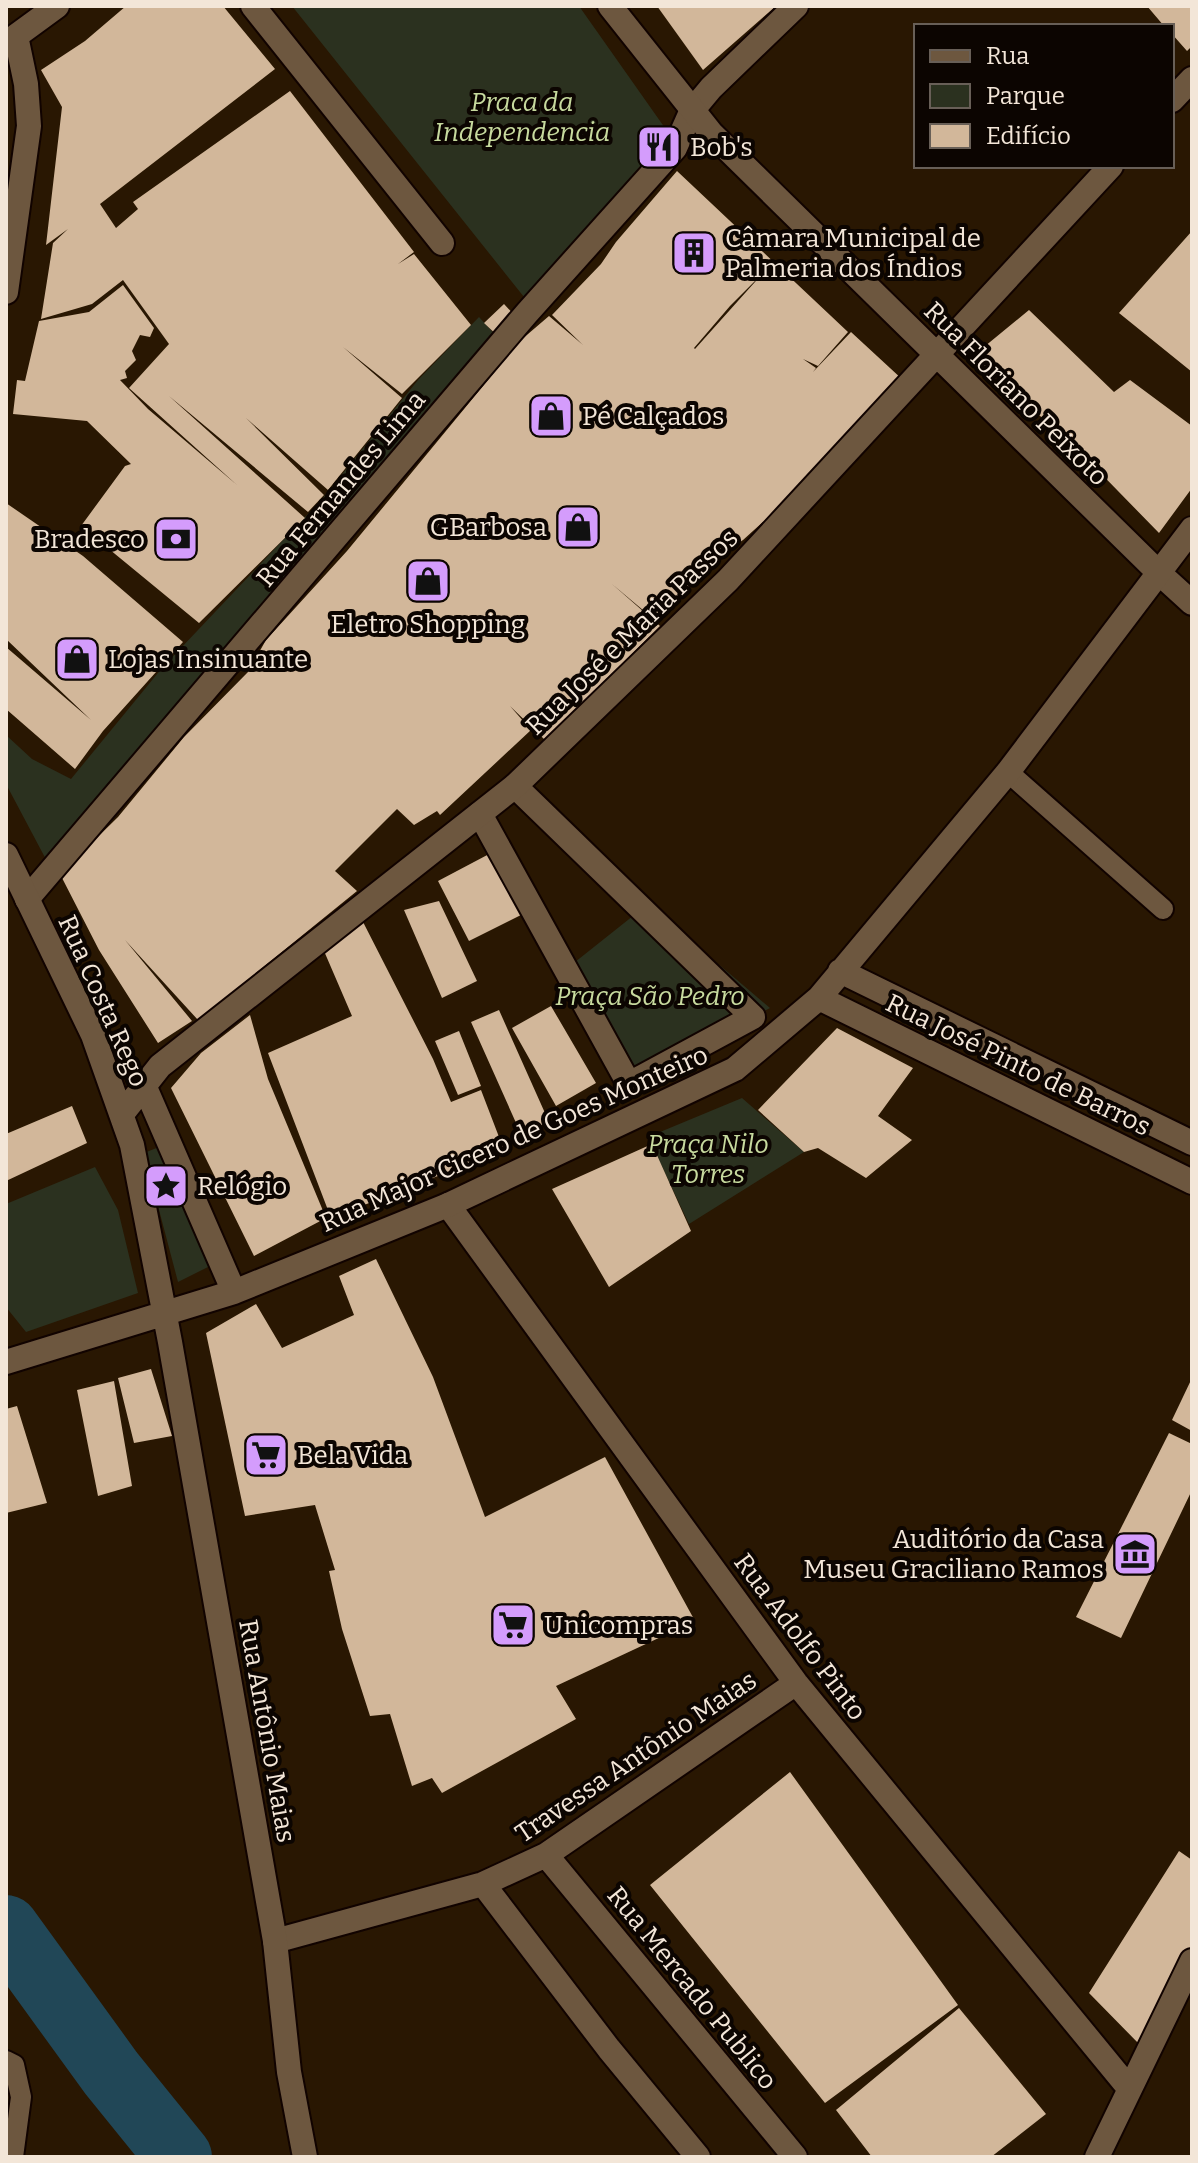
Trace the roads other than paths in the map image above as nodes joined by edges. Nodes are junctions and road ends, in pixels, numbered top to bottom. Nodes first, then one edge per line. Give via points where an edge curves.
1 (57, 6) edge
2 (253, 6) edge
3 (610, 6) edge
4 (796, 6) edge
5 (9, 33) edge
6 (1192, 79) edge
7 (1174, 98) edge
8 (691, 112) junction
9 (1109, 168) edge
10 (442, 243) dead end
11 (6, 292) edge
12 (937, 355) junction
13 (1192, 529) edge
14 (1158, 572) junction
15 (1192, 603) edge
16 (1008, 772) junction
17 (515, 786) junction
18 (480, 814) junction
19 (6, 855) edge
20 (27, 899) junction
21 (1163, 909) dead end
22 (840, 971) junction
23 (819, 998) junction
24 (144, 1085) junction
25 (122, 1114) junction
26 (1192, 1143) edge
27 (1192, 1182) edge
28 (448, 1205) junction
29 (234, 1292) junction
30 (165, 1315) junction
31 (6, 1362) edge
32 (796, 1683) junction
33 (546, 1855) junction
34 (483, 1884) junction
35 (275, 1941) junction
36 (1192, 1961) edge
37 (6, 2061) edge
38 (1128, 2087) junction
39 (13, 2157) edge
40 (305, 2157) edge
41 (698, 2157) edge
42 (795, 2157) edge
43 (1097, 2157) edge

1 - 5 street
2 - 10 street
3 - 8 street, Rua Floriano Peixoto
4 - 8 street
5 - 11 street via 26,84 29,126
6 - 7 street
8 - 12 street, Rua Floriano Peixoto
8 - 20 street, Rua Fernandes Lima via 675,148 527,313
9 - 12 street, Rua José e Maria Passos
12 - 14 street, Rua Floriano Peixoto
12 - 17 street, Rua José e Maria Passos via 728,580
13 - 14 street, Rua Major Cicero de Goes Monteiro
14 - 15 street, Rua Floriano Peixoto
14 - 16 street, Rua Major Cicero de Goes Monteiro
16 - 21 lane
16 - 22 street, Rua Major Cicero de Goes Monteiro
17 - 18 street, Rua José e Maria Passos
17 - 18 street via 753,1017 629,1084
18 - 24 street, Rua José e Maria Passos via 160,1066
19 - 20 street, Rua Costa Rego
20 - 25 street, Rua Costa Rego via 93,1035
22 - 23 street, Rua Major Cicero de Goes Monteiro
22 - 26 street, Rua José Pinto de Barros
23 - 27 street, Rua José Pinto de Barros
23 - 28 street, Rua Major Cicero de Goes Monteiro via 735,1069
24 - 25 street, Rua José e Maria Passos
24 - 29 street
25 - 30 street, Rua Costa Rego
28 - 29 street, Rua Major Cicero de Goes Monteiro
28 - 32 street, Rua Adolfo Pinto
29 - 30 street, Rua Major Cicero de Goes Monteiro
30 - 31 street, Rua Major Cicero de Goes Monteiro
30 - 35 street, Rua Antônio Maias
32 - 33 street, Travessa Antônio Maias
32 - 38 street, Rua Adolfo Pinto
33 - 34 street, Travessa Antônio Maias
33 - 42 street, Rua Mercado Publico
34 - 35 street, Travessa Antônio Maias
34 - 41 street
35 - 40 street, Rua Antônio Maias via 289,2072
36 - 38 street
37 - 39 lane via 14,2065 21,2097
38 - 43 street

